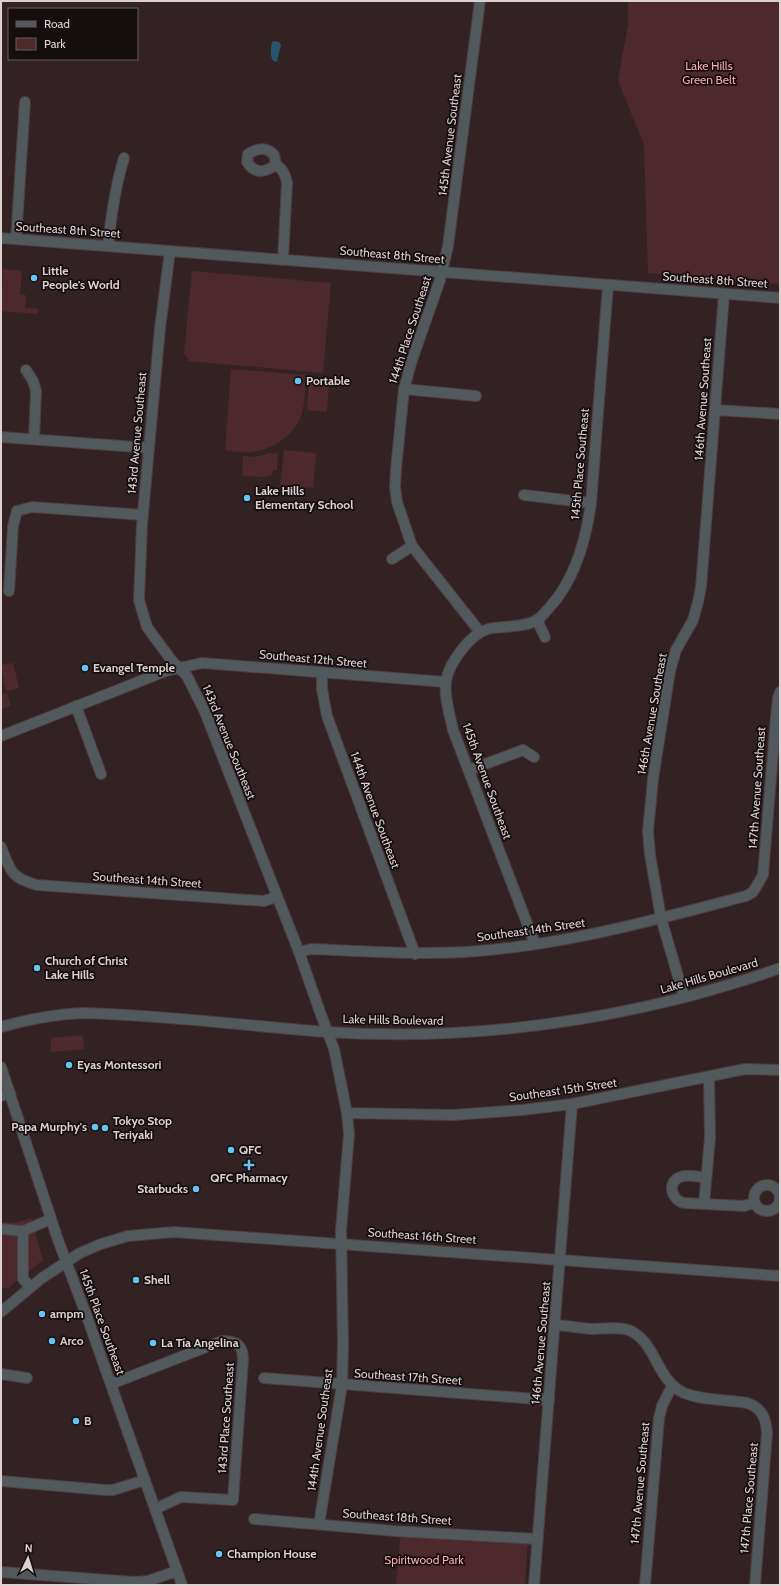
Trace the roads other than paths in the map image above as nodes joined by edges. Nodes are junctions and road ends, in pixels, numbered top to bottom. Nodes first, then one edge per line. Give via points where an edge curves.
1 (480, 1) edge
2 (25, 102) dead end
3 (124, 158) dead end
4 (276, 165) dead end
5 (1, 238) edge
6 (16, 239) junction
7 (108, 246) junction
8 (170, 251) junction
9 (283, 260) junction
10 (442, 272) junction
11 (608, 285) junction
12 (724, 294) junction
13 (780, 298) edge
14 (26, 370) dead end
15 (404, 389) junction
16 (476, 396) dead end
17 (716, 410) junction
18 (780, 414) edge
19 (1, 437) edge
20 (34, 439) junction
21 (149, 448) junction
22 (524, 495) dead end
23 (591, 503) junction
24 (143, 515) junction
25 (412, 546) junction
26 (392, 559) dead end
27 (9, 591) dead end
28 (537, 620) junction
29 (480, 632) junction
30 (545, 637) dead end
31 (179, 668) junction
32 (322, 674) junction
33 (446, 682) junction
34 (780, 692) edge
35 (76, 706) junction
36 (1, 736) edge
37 (534, 756) dead end
38 (469, 770) junction
39 (101, 774) dead end
40 (1, 847) edge
41 (758, 886) joint
42 (277, 896) junction
43 (661, 918) junction
44 (535, 944) junction
45 (299, 952) junction
46 (415, 954) junction
47 (780, 968) edge
48 (684, 997) junction
49 (1, 1027) edge
50 (328, 1032) junction
51 (1, 1067) edge
52 (780, 1070) edge
53 (709, 1077) junction
54 (5, 1095) edge
55 (572, 1104) junction
56 (347, 1113) junction
57 (706, 1178) junction
58 (754, 1203) dead end
59 (704, 1204) junction
60 (51, 1219) junction
61 (1, 1229) edge
62 (23, 1231) junction
63 (342, 1243) junction
64 (561, 1260) junction
65 (67, 1262) junction
66 (780, 1276) edge
67 (31, 1287) junction
68 (1, 1312) edge
69 (556, 1325) junction
70 (1, 1374) edge
71 (27, 1378) dead end
72 (264, 1378) dead end
73 (111, 1384) junction
74 (342, 1385) junction
75 (672, 1386) junction
76 (549, 1400) junction
77 (145, 1480) junction
78 (1, 1481) edge
79 (155, 1509) junction
80 (254, 1519) dead end
81 (319, 1524) junction
82 (537, 1539) junction
83 (177, 1571) junction
84 (1, 1572) edge
85 (182, 1585) edge
86 (534, 1585) edge
87 (645, 1585) edge
88 (755, 1585) edge

1 - 10 street, 145th Avenue Southeast via 453,212
2 - 6 street
3 - 7 street via 116,184
4 - 9 street via 285,175 287,183
5 - 6 street, Southeast 8th Street
6 - 7 street, Southeast 8th Street
7 - 8 street, Southeast 8th Street
8 - 9 street, Southeast 8th Street
8 - 21 street, 143rd Avenue Southeast
9 - 10 street, Southeast 8th Street
10 - 11 street, Southeast 8th Street
10 - 15 street, 144th Place Southeast
11 - 12 street, Southeast 8th Street
11 - 23 street, 145th Place Southeast
12 - 13 street, Southeast 8th Street
12 - 17 street, 146th Avenue Southeast
14 - 20 street via 36,391
15 - 16 street
15 - 25 street, 144th Place Southeast via 395,487 397,502
17 - 18 street
17 - 43 street, 146th Avenue Southeast via 698,602 692,620 676,650 670,671 653,779 648,831
19 - 20 street
20 - 21 street
21 - 24 street, 143rd Avenue Southeast
22 - 23 street
23 - 28 street, 145th Place Southeast via 578,559 567,583
24 - 27 street via 32,507 13,509
24 - 31 street, 143rd Avenue Southeast via 138,589 141,610 154,639
25 - 26 street
25 - 29 street, 144th Place Southeast
28 - 29 street
28 - 30 street
29 - 33 street, 145th Avenue Southeast via 463,648
31 - 32 street, Southeast 12th Street via 202,663
31 - 35 street, Southeast 12th Street
31 - 42 street, 143rd Avenue Southeast via 188,676 205,712
32 - 33 street, Southeast 12th Street
32 - 46 street, 144th Avenue Southeast via 326,716
33 - 38 street, 145th Avenue Southeast via 447,702 454,730
34 - 41 street, 147th Avenue Southeast via 765,861
35 - 36 street, Southeast 12th Street
35 - 39 street
37 - 38 street via 523,750
38 - 44 street, 145th Avenue Southeast
40 - 42 street, Southeast 14th Street via 10,870 16,877 37,885 240,900 264,901
41 - 43 street, Southeast 14th Street via 746,896
42 - 45 street, 143rd Avenue Southeast
43 - 44 street, Southeast 14th Street via 601,933
43 - 48 street, 146th Avenue Southeast
44 - 46 street, Southeast 14th Street via 466,952
45 - 46 street, Southeast 14th Street via 311,949
45 - 50 street, 143rd Avenue Southeast
47 - 48 street, Lake Hills Boulevard
48 - 50 street, Lake Hills Boulevard via 594,1017 489,1031 413,1034
49 - 50 street, Lake Hills Boulevard via 38,1017 84,1013
50 - 56 street, 143rd Avenue Southeast
51 - 54 street, 145th Place Southeast
52 - 53 street, Southeast 15th Street via 745,1069
53 - 55 street, Southeast 15th Street
53 - 57 street via 710,1138
54 - 60 street, 145th Place Southeast
55 - 56 street, Southeast 15th Street via 453,1115
55 - 64 street, 146th Avenue Southeast
56 - 63 street, 143rd Avenue Southeast via 349,1134
57 - 59 street
57 - 59 street via 682,1176 675,1181 672,1188 674,1197 680,1202
58 - 59 street via 744,1206
60 - 62 street
60 - 65 street, 145th Place Southeast
61 - 62 street
62 - 67 street via 23,1279
63 - 64 street, Southeast 16th Street
63 - 65 street, Southeast 16th Street via 201,1233 152,1234 128,1236 101,1244
63 - 74 street, 144th Avenue Southeast
64 - 66 street, Southeast 16th Street
64 - 69 street, 146th Avenue Southeast
65 - 67 street, Southeast 16th Street
65 - 73 street, 145th Place Southeast
67 - 68 street, Southeast 16th Street
69 - 75 street via 631,1331 651,1352
69 - 76 street, 146th Avenue Southeast
70 - 71 street
72 - 74 street, Southeast 17th Street
73 - 77 street, 145th Place Southeast
73 - 79 street, 143rd Place Southeast via 222,1340 234,1343 243,1351 233,1500 181,1497
74 - 76 street, Southeast 17th Street
74 - 81 street, 144th Avenue Southeast
75 - 87 street, 147th Avenue Southeast via 658,1418
75 - 88 street, 147th Place Southeast via 700,1398 747,1403 758,1408 766,1420
76 - 82 street, 146th Avenue Southeast
77 - 78 street via 113,1490
77 - 79 street, 145th Place Southeast
79 - 83 street, 145th Place Southeast
80 - 81 street, Southeast 18th Street
81 - 82 street, Southeast 18th Street
82 - 86 street, 146th Avenue Southeast
83 - 84 street via 148,1581 134,1582
83 - 85 street, 145th Place Southeast

